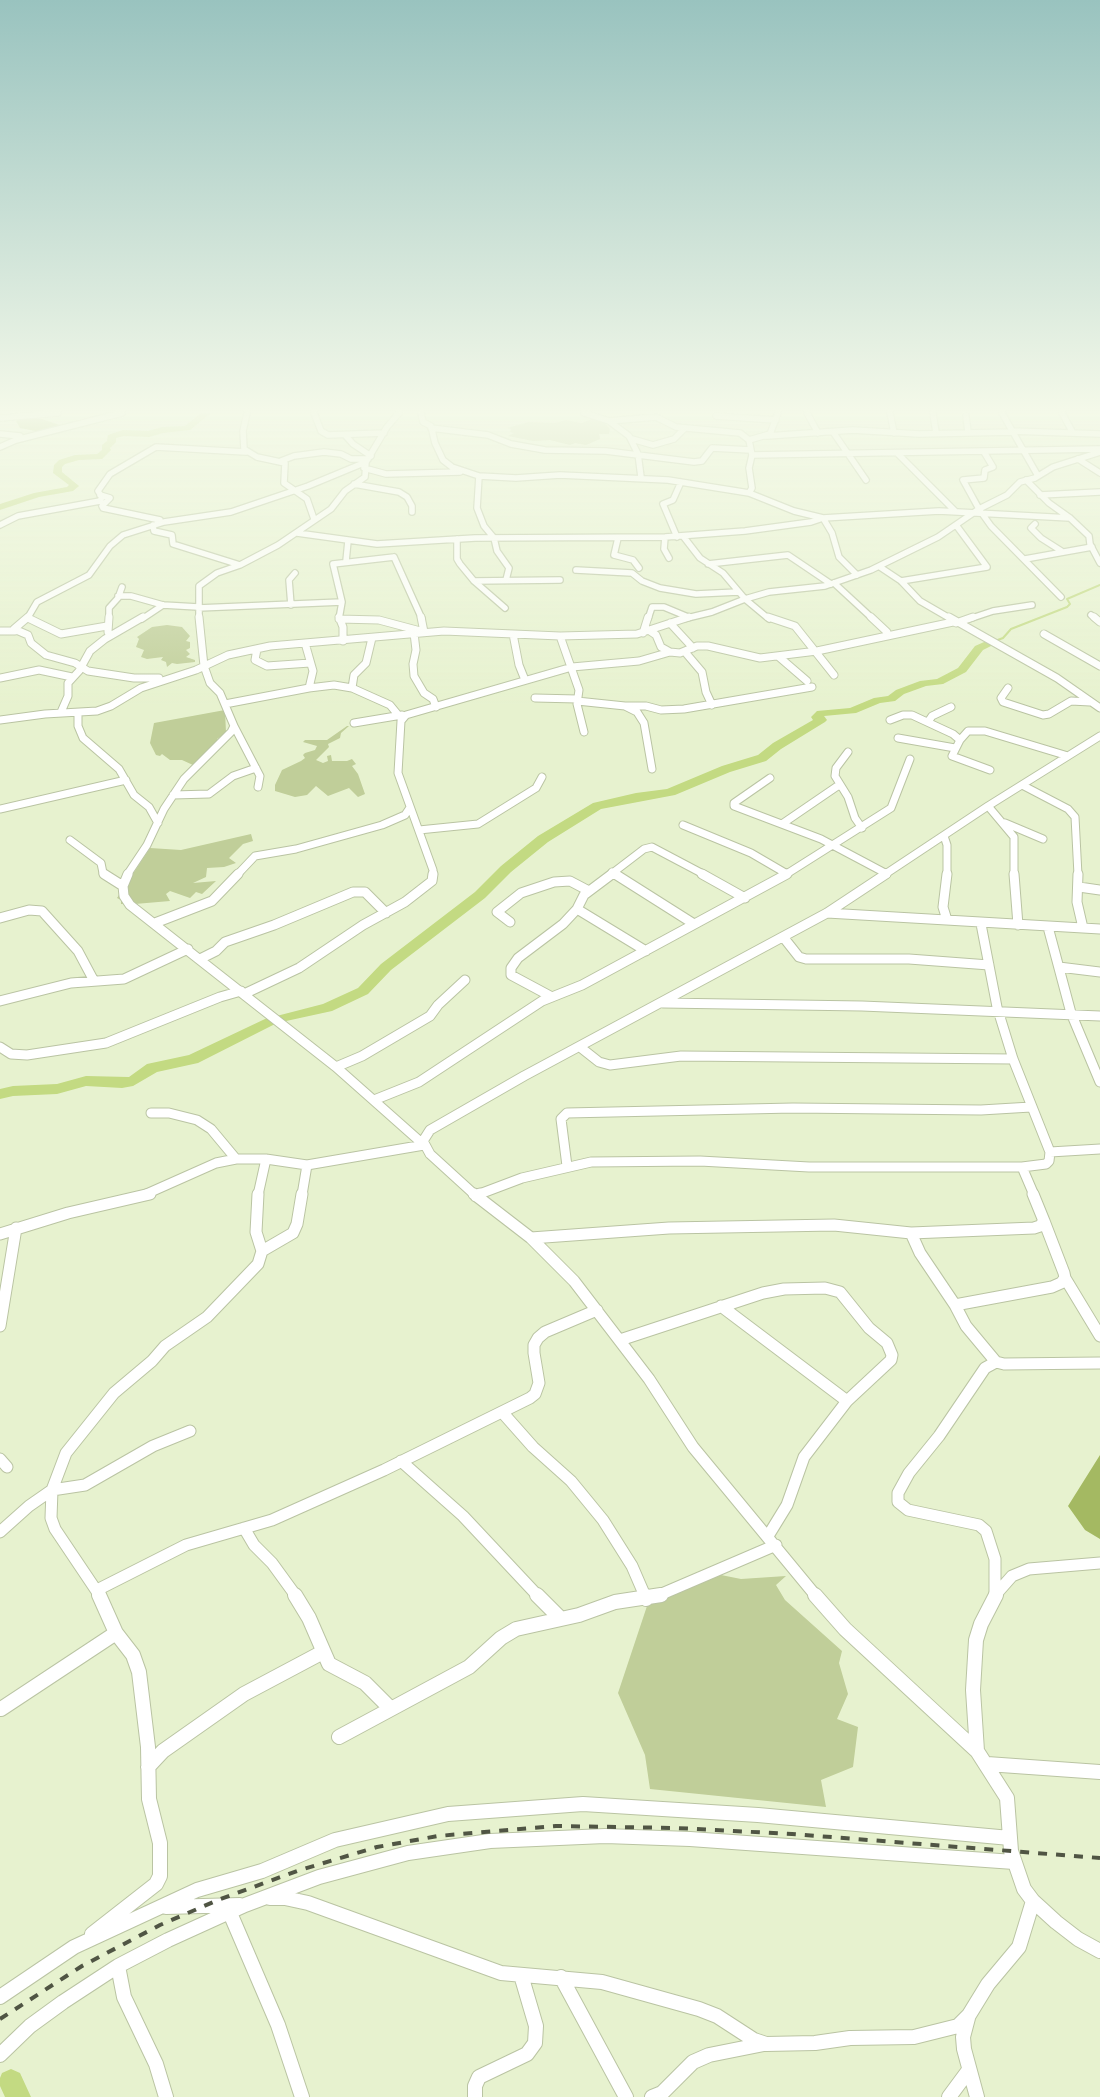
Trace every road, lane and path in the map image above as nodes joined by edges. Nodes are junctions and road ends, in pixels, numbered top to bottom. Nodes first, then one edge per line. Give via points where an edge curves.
1 (43, 511) edge
2 (115, 511) edge
3 (230, 511) edge
4 (309, 511) edge
5 (328, 511) edge
6 (478, 511) edge
7 (666, 511) edge
8 (791, 511) edge
9 (954, 511) joint
10 (978, 511) junction
11 (1061, 511) edge
12 (823, 518) junction
13 (1070, 518) junction
14 (314, 519) junction
15 (172, 520) junction
16 (153, 524) junction
17 (1035, 524) dead end
18 (0, 525) edge
19 (956, 525) junction
20 (297, 533) junction
21 (680, 536) junction
22 (665, 537) junction
23 (494, 538) junction
24 (618, 538) junction
25 (457, 539) junction
26 (348, 541) junction
27 (402, 542) junction
28 (1092, 547) junction
29 (1063, 552) junction
30 (394, 557) junction
31 (669, 558) dead end
32 (1025, 558) junction
33 (346, 561) junction
34 (1100, 563) edge
35 (708, 564) junction
36 (240, 565) junction
37 (880, 567) junction
38 (639, 568) dead end
39 (576, 570) dead end
40 (295, 572) dead end
41 (857, 575) junction
42 (506, 580) junction
43 (560, 580) dead end
44 (474, 581) junction
45 (901, 581) junction
46 (833, 583) junction
47 (122, 587) dead end
48 (738, 592) junction
49 (118, 596) junction
50 (1060, 597) dead end
51 (745, 598) junction
52 (342, 602) junction
53 (163, 605) junction
54 (291, 605) junction
55 (1032, 605) dead end
56 (198, 607) junction
57 (505, 608) dead end
58 (1090, 615) dead end
59 (688, 617) junction
60 (28, 618) junction
61 (340, 619) junction
62 (955, 622) junction
63 (1100, 622) edge
64 (670, 623) junction
65 (107, 626) junction
66 (3, 631) edge
67 (15, 631) junction
68 (424, 632) junction
69 (646, 632) junction
70 (414, 633) junction
71 (513, 634) junction
72 (1044, 634) dead end
73 (560, 636) junction
74 (887, 636) junction
75 (0, 637) edge
76 (108, 637) junction
77 (372, 638) junction
78 (343, 641) junction
79 (305, 643) junction
80 (693, 648) junction
81 (257, 649) junction
82 (817, 651) junction
83 (670, 652) junction
84 (685, 652) junction
85 (778, 656) junction
86 (310, 663) junction
87 (81, 666) junction
88 (204, 666) junction
89 (1100, 666) edge
90 (572, 667) junction
91 (834, 675) dead end
92 (72, 677) junction
93 (0, 678) edge
94 (167, 678) junction
95 (525, 680) junction
96 (806, 681) dead end
97 (812, 687) dead end
98 (309, 688) junction
99 (352, 688) junction
100 (1008, 688) dead end
101 (432, 697) junction
102 (535, 698) dead end
103 (459, 699) junction
104 (577, 700) junction
105 (1090, 702) junction
106 (225, 704) junction
107 (712, 705) junction
108 (625, 706) junction
109 (436, 707) junction
110 (951, 707) dead end
111 (1100, 708) edge
112 (61, 712) junction
113 (78, 713) junction
114 (410, 713) junction
115 (399, 716) junction
116 (0, 720) edge
117 (890, 720) dead end
118 (928, 722) junction
119 (354, 723) dead end
120 (234, 726) junction
121 (584, 732) dead end
122 (966, 733) junction
123 (953, 734) junction
124 (1100, 736) edge
125 (898, 738) dead end
126 (960, 740) junction
127 (956, 748) junction
128 (848, 752) dead end
129 (1068, 756) junction
130 (910, 759) dead end
131 (256, 768) junction
132 (652, 769) dead end
133 (990, 770) dead end
134 (542, 776) dead end
135 (770, 778) dead end
136 (126, 780) junction
137 (840, 785) junction
138 (1022, 785) junction
139 (258, 788) dead end
140 (173, 795) junction
141 (988, 806) junction
142 (0, 809) edge
143 (409, 809) junction
144 (158, 823) junction
145 (1004, 823) junction
146 (782, 824) junction
147 (683, 825) dead end
148 (862, 828) junction
149 (418, 830) junction
150 (944, 836) junction
151 (70, 840) dead end
152 (1043, 840) dead end
153 (832, 845) junction
154 (612, 872) junction
155 (787, 874) junction
156 (887, 874) junction
157 (123, 886) junction
158 (1079, 887) junction
159 (1100, 890) edge
160 (589, 891) junction
161 (744, 898) junction
162 (577, 909) junction
163 (386, 913) junction
164 (827, 913) junction
165 (0, 918) edge
166 (947, 920) junction
167 (510, 922) dead end
168 (155, 923) junction
169 (694, 924) junction
170 (981, 924) junction
171 (1018, 925) junction
172 (1048, 926) junction
173 (1083, 928) junction
174 (1100, 929) edge
175 (784, 938) junction
176 (188, 949) junction
177 (646, 950) junction
178 (200, 959) junction
179 (989, 965) junction
180 (1059, 967) junction
181 (1100, 972) edge
182 (465, 980) dead end
183 (94, 982) junction
184 (243, 993) junction
185 (552, 997) junction
186 (0, 1001) edge
187 (662, 1003) junction
188 (1000, 1013) junction
189 (1071, 1013) junction
190 (1100, 1016) edge
191 (0, 1046) edge
192 (580, 1047) junction
193 (1013, 1059) junction
194 (1097, 1066) edge
195 (336, 1067) junction
196 (1100, 1082) edge
197 (374, 1100) junction
198 (1031, 1107) junction
199 (151, 1113) dead end
200 (424, 1146) junction
201 (1100, 1149) edge
202 (1050, 1152) junction
203 (236, 1159) junction
204 (266, 1159) junction
205 (306, 1165) junction
206 (566, 1166) junction
207 (1022, 1167) junction
208 (476, 1196) junction
209 (1044, 1221) junction
210 (16, 1228) junction
211 (911, 1233) junction
212 (0, 1234) edge
213 (531, 1238) junction
214 (262, 1251) junction
215 (1065, 1278) junction
216 (955, 1305) junction
217 (721, 1306) junction
218 (597, 1310) junction
219 (0, 1326) edge
220 (1100, 1336) edge
221 (620, 1340) junction
222 (996, 1362) junction
223 (1100, 1363) edge
224 (848, 1401) junction
225 (502, 1412) junction
226 (190, 1431) dead end
227 (401, 1461) junction
228 (52, 1490) junction
229 (244, 1528) junction
230 (0, 1532) edge
231 (772, 1540) junction
232 (1100, 1563) edge
233 (97, 1590) junction
234 (997, 1593) junction
235 (646, 1599) junction
236 (560, 1618) junction
237 (116, 1633) junction
238 (322, 1652) junction
239 (390, 1708) junction
240 (1, 1709) dead end
241 (339, 1737) dead end
242 (977, 1752) junction
243 (987, 1764) junction
244 (148, 1767) junction
245 (1100, 1772) edge
246 (1010, 1838) junction
247 (1014, 1862) junction
248 (264, 1898) junction
249 (1032, 1901) junction
250 (245, 1905) junction
251 (161, 1907) junction
252 (230, 1913) junction
253 (74, 1947) junction
254 (1100, 1951) edge
255 (118, 1966) junction
256 (521, 1975) junction
257 (561, 1977) junction
258 (0, 1998) edge
259 (969, 2015) junction
260 (766, 2044) junction
261 (0, 2055) edge
262 (969, 2070) junction
263 (660, 2096) edge
264 (166, 2097) edge
265 (302, 2097) edge
266 (475, 2097) edge
267 (626, 2097) edge
268 (949, 2097) edge
269 (977, 2097) edge

1 - 18 street via 18,516
2 - 15 street via 148,519
3 - 15 street
4 - 14 street
5 - 14 street
6 - 23 street via 484,526
7 - 21 street
8 - 12 street
9 - 10 street
9 - 12 street
10 - 13 street
10 - 19 street
10 - 32 street
11 - 13 street
12 - 21 street via 780,526
12 - 41 street via 839,556
13 - 28 street via 1091,539
14 - 20 street
15 - 16 street
16 - 36 street via 154,531 172,535 174,544
16 - 60 street via 120,537 88,575 37,602
17 - 29 street via 1031,528 1040,538
19 - 37 street
19 - 45 street via 987,568
20 - 26 street
20 - 36 street
21 - 22 street
21 - 35 street
22 - 24 street
22 - 31 street via 664,549
23 - 24 street
23 - 25 street
23 - 42 street via 495,548 509,568
24 - 38 street via 614,555 633,560
25 - 27 street
25 - 44 street via 458,558
26 - 27 street
26 - 33 street
27 - 30 street
28 - 29 street
28 - 34 street
29 - 32 street
30 - 33 street
30 - 68 street via 422,618
32 - 50 street
33 - 52 street via 332,565
35 - 46 street via 788,556
35 - 48 street via 723,573
36 - 56 street via 202,582 198,590
37 - 41 street
37 - 45 street
39 - 48 street via 629,572 660,588 696,594
40 - 54 street via 289,580
41 - 46 street
42 - 43 street
42 - 44 street
44 - 57 street
45 - 62 street via 920,601
46 - 51 street
46 - 74 street via 887,632
47 - 49 street
48 - 51 street
49 - 53 street via 131,596
49 - 65 street via 109,608
51 - 59 street via 712,612
51 - 82 street via 771,620 795,626
52 - 54 street
52 - 61 street
53 - 56 street
53 - 76 street via 120,633
54 - 56 street
55 - 62 street via 993,611
56 - 88 street
58 - 63 street
59 - 64 street
59 - 69 street via 664,607 652,607
60 - 65 street via 61,634
60 - 67 street
61 - 68 street via 379,620
61 - 78 street
62 - 74 street
62 - 105 street via 1057,678
64 - 69 street
64 - 80 street
65 - 76 street
66 - 67 street
66 - 75 street
67 - 87 street via 28,635 31,643 46,655
68 - 70 street
68 - 71 street
69 - 73 street
69 - 83 street via 656,635 661,647
70 - 77 street
70 - 101 street via 413,671 422,690
71 - 73 street
71 - 95 street
72 - 89 street
73 - 90 street
74 - 82 street
76 - 87 street via 90,651
77 - 78 street
77 - 99 street via 366,664 354,675
78 - 79 street
79 - 81 street
79 - 86 street
80 - 84 street
80 - 85 street via 708,646 752,658
81 - 86 street via 255,660 267,666
81 - 88 street via 228,655
82 - 85 street
82 - 91 street
83 - 84 street
83 - 90 street via 647,660
84 - 107 street via 702,672
85 - 96 street
86 - 98 street via 313,671
87 - 92 street
87 - 94 street via 88,672 101,674
88 - 94 street
88 - 106 street via 210,683
90 - 95 street
90 - 104 street via 579,690
92 - 93 street via 31,671
92 - 112 street
94 - 113 street via 111,706
95 - 103 street
97 - 107 street
98 - 99 street via 334,685
98 - 106 street
99 - 115 street via 390,705
100 - 105 street via 1001,698 1003,702 1043,715 1071,701
101 - 103 street
101 - 109 street
102 - 104 street
103 - 109 street
104 - 108 street
104 - 121 street
105 - 111 street
106 - 120 street
107 - 108 street via 669,710
108 - 132 street via 637,712 644,723
109 - 114 street
110 - 118 street via 932,716
112 - 113 street
112 - 116 street
113 - 136 street via 78,726 83,738 120,769
114 - 115 street
114 - 143 street via 401,721 398,759 398,773
115 - 119 street
117 - 118 street via 907,714
118 - 123 street
120 - 131 street
120 - 140 street
122 - 123 street
122 - 126 street
122 - 129 street via 985,731
123 - 126 street
124 - 129 street
125 - 127 street
126 - 127 street
127 - 133 street via 953,757
128 - 137 street via 834,772
129 - 138 street
130 - 148 street via 891,808
131 - 139 street via 260,776
131 - 140 street via 233,776 209,794
134 - 149 street via 536,788 478,824
135 - 146 street via 733,804 735,808
136 - 142 street
136 - 144 street via 134,795 149,807
137 - 146 street
137 - 148 street
138 - 141 street
138 - 158 street via 1068,809 1075,817
140 - 144 street
141 - 145 street
141 - 150 street
143 - 149 street
143 - 168 street via 405,816 382,825 296,849 255,856 212,901
144 - 157 street via 129,870
145 - 152 street
145 - 171 street via 1014,837
146 - 153 street
147 - 155 street via 751,852
148 - 153 street
149 - 163 street via 434,877 417,894
150 - 156 street
150 - 166 street via 947,875 943,907
151 - 157 street via 101,863 104,873
153 - 155 street
153 - 156 street
154 - 160 street
154 - 161 street via 644,849 652,847 694,867
154 - 169 street
155 - 161 street
156 - 164 street
157 - 168 street via 124,896 130,905
158 - 159 street
158 - 173 street via 1077,902
160 - 162 street
160 - 167 street via 579,884 554,882 521,893 497,912
161 - 169 street
162 - 177 street
162 - 185 street via 518,958 510,971 511,975
163 - 178 street via 365,892 353,892 225,942
163 - 184 street via 289,973
164 - 166 street
164 - 175 street
165 - 183 street via 30,910 42,911 78,951
166 - 170 street
168 - 176 street
169 - 177 street
170 - 171 street
170 - 179 street
171 - 172 street
172 - 173 street
172 - 180 street
173 - 174 street
175 - 179 street via 799,957 806,959 909,959
175 - 187 street
176 - 178 street
176 - 183 street via 130,978
177 - 185 street
178 - 184 street
179 - 188 street
180 - 181 street
180 - 189 street
182 - 195 street via 430,1016
183 - 186 street via 71,983
184 - 191 street via 220,997 116,1040 27,1055 11,1054
184 - 195 street
185 - 197 street via 500,1027 419,1082
187 - 188 street via 862,1006
187 - 192 street
188 - 189 street
188 - 193 street
189 - 190 street
189 - 194 street
192 - 193 street via 599,1062 610,1065 681,1056
192 - 200 street via 430,1130 424,1137
193 - 198 street
194 - 196 street
195 - 197 street
197 - 200 street
198 - 202 street
198 - 206 street via 567,1113 561,1119
199 - 203 street via 169,1113 197,1120 211,1129
200 - 205 street
200 - 208 street
201 - 202 street
202 - 207 street via 1046,1164
203 - 204 street
203 - 210 street via 216,1163 151,1194
204 - 205 street
204 - 214 street via 260,1180 256,1232
205 - 214 street via 298,1224 293,1233
206 - 207 street via 606,1162 700,1162 809,1167
206 - 208 street via 522,1178
207 - 209 street
208 - 213 street
209 - 211 street via 1034,1228
209 - 215 street
210 - 212 street
210 - 219 street
211 - 213 street via 834,1225 660,1228
211 - 216 street via 934,1276
213 - 218 street via 574,1281
214 - 228 street via 258,1264 237,1282 207,1317 165,1346 114,1392 66,1453
215 - 216 street via 1052,1287
215 - 220 street
216 - 222 street via 979,1344
217 - 221 street
217 - 224 street
217 - 224 street via 773,1290 825,1288 840,1292 869,1328 887,1344 892,1355 887,1364
218 - 221 street
218 - 225 street via 538,1338 534,1346 538,1389 530,1398
221 - 231 street via 693,1448
222 - 223 street
222 - 234 street via 985,1368 940,1436 909,1473 898,1493 898,1502 908,1510 979,1525 986,1531 995,1559
224 - 231 street via 804,1457
225 - 227 street
225 - 235 street via 534,1448 571,1480 603,1520 632,1566
226 - 228 street via 153,1446 85,1485
227 - 229 street via 290,1512
227 - 236 street via 463,1516
228 - 230 street
228 - 233 street via 51,1518 55,1529
229 - 233 street via 186,1545
229 - 238 street via 254,1545 293,1591 309,1618
231 - 235 street via 672,1592
231 - 242 street via 845,1629
232 - 234 street via 1029,1569 1012,1576
233 - 237 street
234 - 242 street via 976,1640 973,1690
235 - 236 street via 615,1602
236 - 239 street via 516,1629 469,1667
237 - 240 street
237 - 244 street via 133,1655 139,1672 146,1718
238 - 239 street via 329,1664 364,1683
238 - 244 street via 244,1694 163,1752
239 - 241 street
242 - 243 street
243 - 245 street
243 - 246 street via 1007,1798
244 - 253 street via 149,1799 160,1842 160,1876 145,1895
246 - 247 street
246 - 251 street via 758,1815 583,1804 472,1810 335,1840 262,1871 197,1890
247 - 248 street via 682,1839 558,1837 490,1841 408,1853 319,1877
247 - 249 street
248 - 250 street
248 - 256 street via 308,1903 501,1973
249 - 254 street via 1078,1939
249 - 259 street via 1019,1947 988,1984
250 - 251 street
250 - 252 street
251 - 253 street
252 - 255 street
252 - 265 street via 278,2025
253 - 258 street
255 - 261 street via 30,2026
255 - 264 street via 124,1997 156,2064
256 - 257 street
256 - 266 street via 536,2026 535,2043 527,2054 479,2077
257 - 260 street via 618,1986 699,2009
257 - 267 street
259 - 260 street via 958,2026 929,2035
259 - 262 street via 963,2037
260 - 263 street via 728,2050 693,2062
262 - 268 street
262 - 269 street

